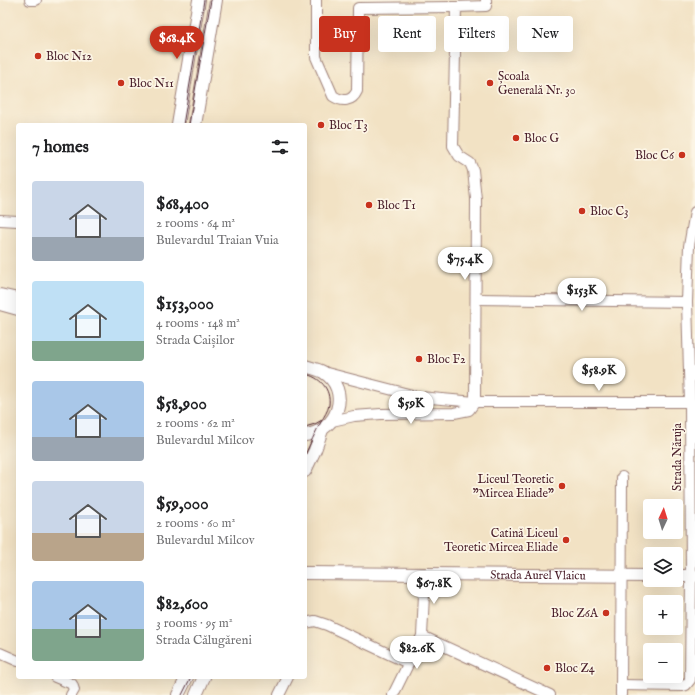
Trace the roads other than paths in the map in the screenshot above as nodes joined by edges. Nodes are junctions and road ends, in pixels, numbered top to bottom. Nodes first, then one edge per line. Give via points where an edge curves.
1 (30, 0) edge
2 (36, 0) edge
3 (200, 0) edge
4 (216, 0) edge
5 (316, 0) edge
6 (486, 0) edge
7 (456, 7) junction
8 (178, 123) edge
9 (195, 123) edge
10 (695, 212) edge
11 (0, 220) edge
12 (16, 221) edge
13 (0, 295) edge
14 (16, 299) edge
15 (476, 299) junction
16 (687, 302) junction
17 (0, 304) edge
18 (16, 308) edge
19 (307, 366) edge
20 (692, 371) edge
21 (323, 372) junction
22 (475, 402) junction
23 (690, 402) junction
24 (332, 421) junction
25 (322, 430) junction
26 (307, 435) edge
27 (307, 467) edge
28 (622, 477) dead end
29 (307, 573) edge
30 (425, 574) junction
31 (622, 576) junction
32 (643, 576) edge
33 (693, 576) edge
34 (307, 623) edge
35 (422, 636) junction
36 (0, 654) edge
37 (16, 660) edge
38 (408, 663) junction
39 (60, 679) edge
40 (186, 679) edge
41 (203, 679) edge
42 (287, 679) edge
43 (621, 690) edge
44 (71, 695) edge
45 (178, 695) edge
46 (196, 695) edge
47 (279, 695) edge
48 (393, 695) edge
49 (550, 695) edge

1 - 2 street
3 - 8 main road
4 - 9 main road
5 - 7 street via 316,57 333,96 345,100 351,99 357,91 358,8
6 - 7 street via 486,6
7 - 15 street via 454,146 458,156 470,163 475,180
10 - 16 street via 689,246
11 - 12 street
13 - 14 main road
15 - 16 street
15 - 22 street
16 - 20 street
17 - 18 main road
19 - 21 main road
20 - 23 street, Strada Năruja
21 - 22 street via 420,397
21 - 24 main road via 334,384 338,399 336,414
22 - 23 street
22 - 24 street via 469,410 454,413 381,414
23 - 33 street, Strada Năruja
24 - 25 main road
25 - 26 main road
25 - 27 main road
28 - 31 street
29 - 30 main road, Strada Aurel Vlaicu
30 - 31 main road, Strada Aurel Vlaicu
30 - 35 street
31 - 32 main road, Strada Aurel Vlaicu
31 - 43 street
33 - 43 street, Strada Năruja via 689,683 683,686
34 - 38 street via 315,621 327,625
35 - 38 street
35 - 49 street
36 - 37 street
38 - 48 street
39 - 44 street via 72,684 74,690
40 - 45 main road
41 - 46 main road
42 - 47 street

